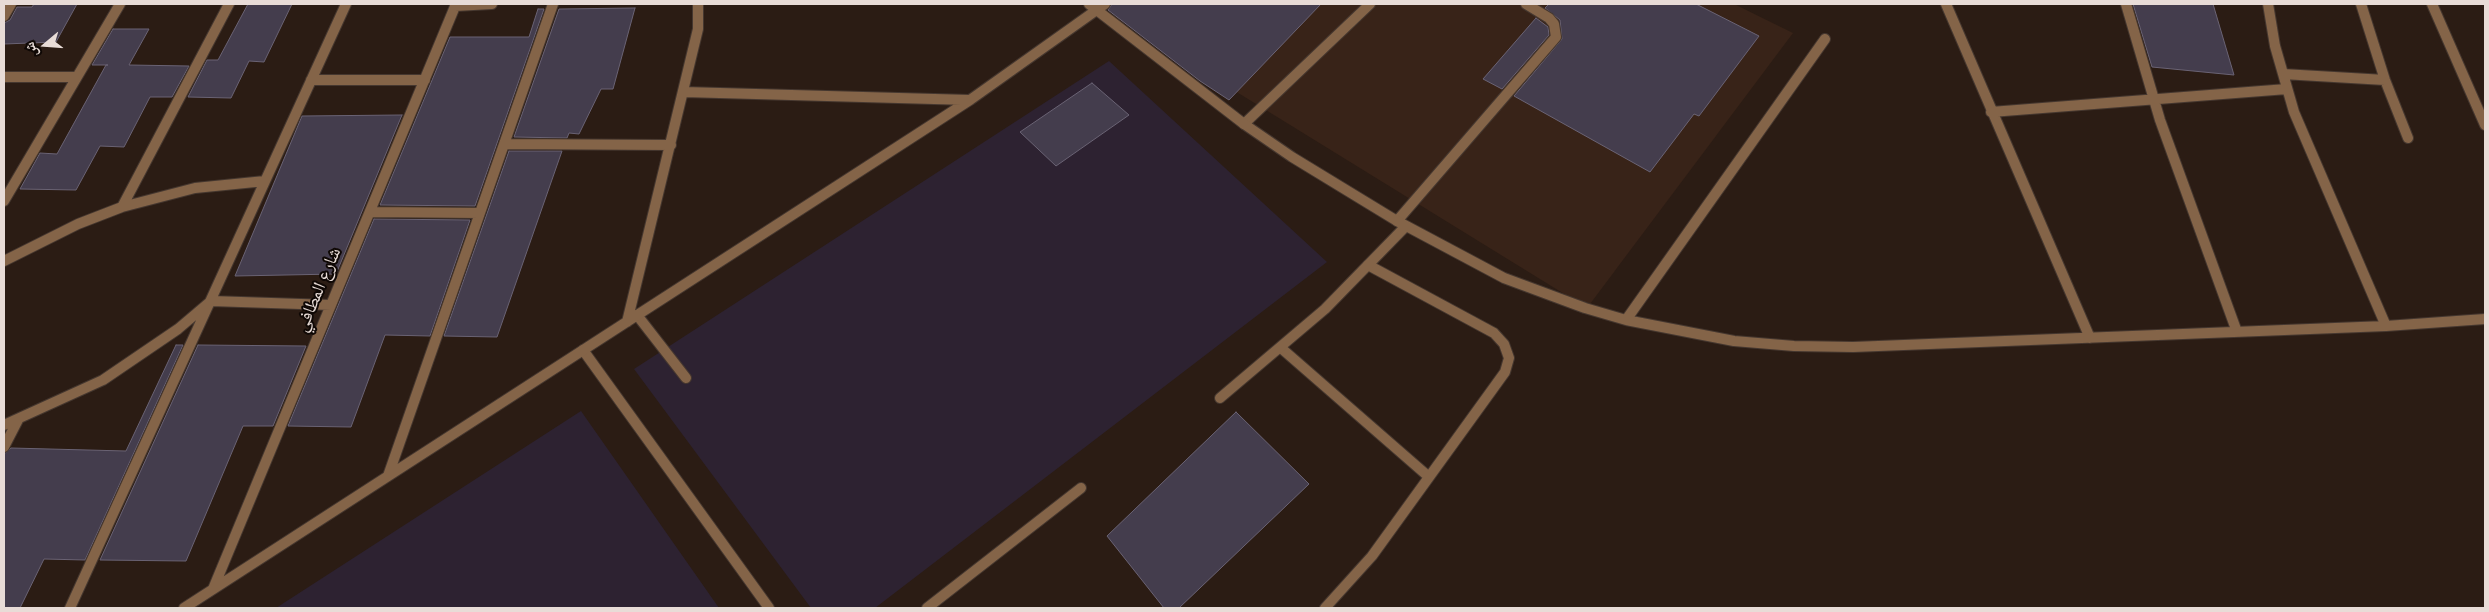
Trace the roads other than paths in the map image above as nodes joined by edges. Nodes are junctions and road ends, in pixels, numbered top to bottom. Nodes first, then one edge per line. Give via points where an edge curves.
1 (12, 4) edge
2 (120, 4) edge
3 (229, 4) edge
4 (346, 4) edge
5 (492, 4) edge
6 (553, 4) edge
7 (698, 4) edge
8 (1089, 4) edge
9 (1370, 4) edge
10 (1526, 4) edge
11 (1946, 4) edge
12 (2126, 4) edge
13 (2268, 4) edge
14 (2361, 4) edge
15 (2432, 4) edge
16 (456, 5) edge
17 (1102, 7) edge
18 (4, 16) edge
19 (1825, 39) dead end
20 (2283, 74) junction
21 (4, 77) edge
22 (77, 77) junction
23 (311, 80) junction
24 (424, 80) junction
25 (2385, 80) junction
26 (2287, 89) junction
27 (684, 92) junction
28 (2154, 98) junction
29 (970, 100) junction
30 (1991, 112) junction
31 (1244, 124) junction
32 (2485, 124) edge
33 (2408, 138) dead end
34 (504, 144) junction
35 (670, 145) junction
36 (265, 181) junction
37 (4, 201) edge
38 (122, 207) junction
39 (370, 212) junction
40 (480, 213) junction
41 (1401, 224) junction
42 (4, 261) edge
43 (1368, 265) junction
44 (211, 301) junction
45 (331, 305) junction
46 (637, 315) junction
47 (2485, 319) edge
48 (1626, 320) junction
49 (627, 322) junction
50 (2386, 326) junction
51 (2237, 332) junction
52 (2090, 338) junction
53 (1282, 348) junction
54 (583, 350) junction
55 (686, 378) dead end
56 (1220, 398) dead end
57 (18, 420) junction
58 (4, 425) edge
59 (4, 447) edge
60 (388, 476) junction
61 (1428, 477) junction
62 (1081, 488) dead end
63 (213, 590) junction
64 (70, 608) edge
65 (184, 608) edge
66 (769, 608) edge
67 (927, 608) edge
68 (1325, 608) edge

1 - 18 street
2 - 22 street
3 - 38 street
4 - 23 street
5 - 16 street
6 - 34 street
7 - 27 street via 698,29
8 - 17 street
9 - 31 street
10 - 41 street via 1550,18 1556,38
11 - 30 street
12 - 28 street
13 - 20 street
14 - 25 street
15 - 32 street
16 - 24 street, شارع المطافي
17 - 29 street
17 - 31 street via 1193,87
19 - 48 street
20 - 25 street
20 - 26 street
21 - 22 street
22 - 37 street
23 - 24 street
23 - 36 street
24 - 39 street, شارع المطافي
25 - 33 street
26 - 28 street
26 - 50 street via 2313,160
27 - 29 street
27 - 35 street
28 - 30 street
28 - 51 street
29 - 46 street
30 - 52 street
31 - 41 street
34 - 35 street
34 - 40 street
35 - 49 street
36 - 38 street via 195,188
36 - 44 street
38 - 42 street via 78,224
39 - 40 street
39 - 45 street, شارع المطافي
40 - 60 street
41 - 43 street
41 - 48 street via 1504,278
43 - 53 street
43 - 61 street via 1494,333 1508,351 1505,372
44 - 45 street
44 - 57 street via 142,355 103,380
44 - 64 street
45 - 63 street, شارع المطافي
46 - 49 street
46 - 55 street
47 - 50 street
48 - 52 street via 1734,341 1794,346 1853,347
49 - 54 street
50 - 51 street
51 - 52 street
53 - 56 street
53 - 61 street
54 - 60 street
54 - 66 street
57 - 58 street
57 - 59 street
60 - 63 street
61 - 68 street via 1372,556
62 - 67 street
63 - 65 street

